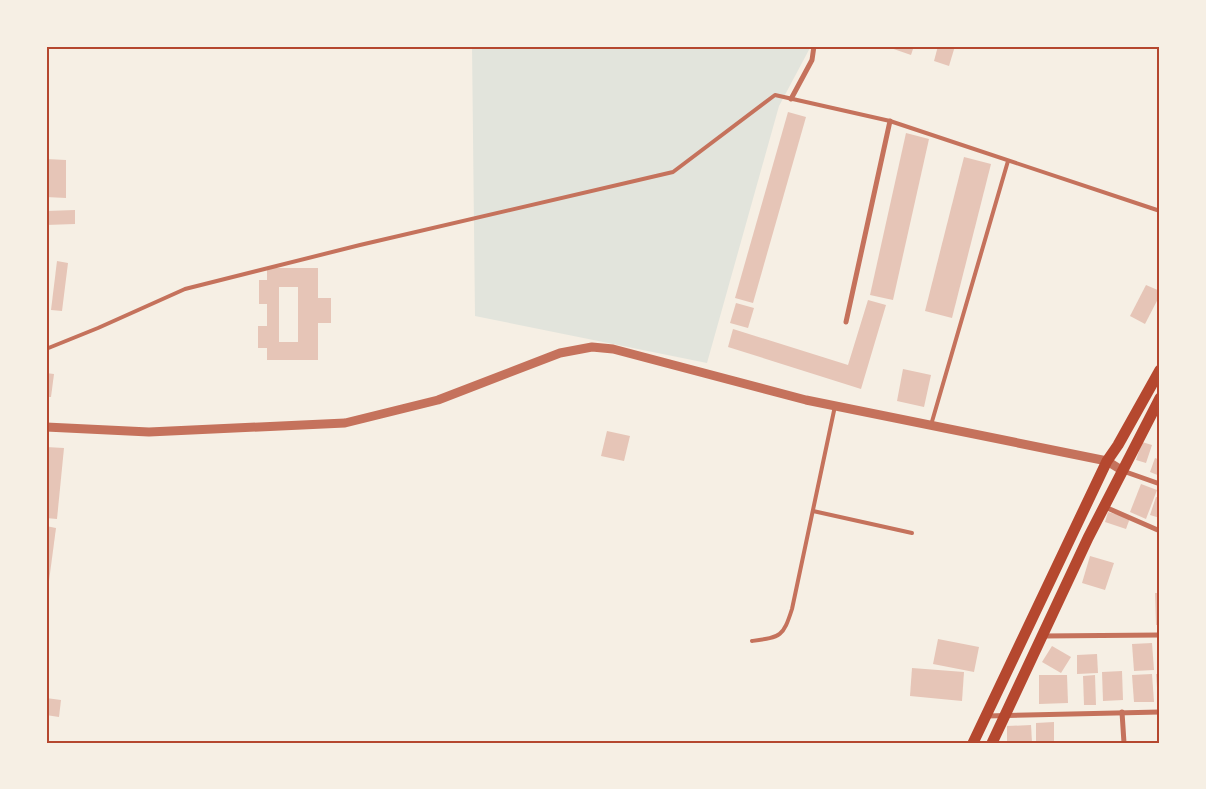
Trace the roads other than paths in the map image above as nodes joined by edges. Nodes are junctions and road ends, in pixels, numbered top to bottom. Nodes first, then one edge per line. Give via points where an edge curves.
1 (814, 46) edge
2 (791, 99) junction
3 (890, 121) junction
4 (1008, 161) junction
5 (1160, 211) edge
6 (846, 322) dead end
7 (46, 350) edge
8 (1160, 370) edge
9 (1160, 398) edge
10 (835, 406) junction
11 (931, 425) junction
12 (46, 427) edge
13 (1107, 461) junction
14 (1123, 472) junction
15 (1160, 484) edge
16 (1105, 507) junction
17 (813, 511) junction
18 (1160, 531) edge
19 (912, 533) dead end
20 (1160, 635) edge
21 (1042, 636) junction
22 (752, 641) dead end
23 (1122, 712) junction
24 (1160, 712) edge
25 (1004, 715) junction
26 (985, 716) junction
27 (973, 743) edge
28 (992, 743) edge
29 (1124, 743) edge

1 - 2 street via 812,60
2 - 3 lane
2 - 7 lane via 775,95 673,172 360,245 185,290
3 - 4 lane
3 - 6 street
4 - 5 lane
4 - 11 lane
8 - 13 main road
9 - 14 main road
10 - 11 street
10 - 12 street via 613,349 592,347 546,357 438,400 345,423 149,432
10 - 17 lane
11 - 13 street
13 - 14 street
13 - 26 main road
14 - 15 street
14 - 16 main road
16 - 18 street
16 - 21 main road
17 - 19 lane
17 - 22 lane via 786,628 771,638
20 - 21 street
21 - 25 main road
23 - 24 street
23 - 25 street
23 - 29 street
25 - 26 street
25 - 28 main road
26 - 27 main road

